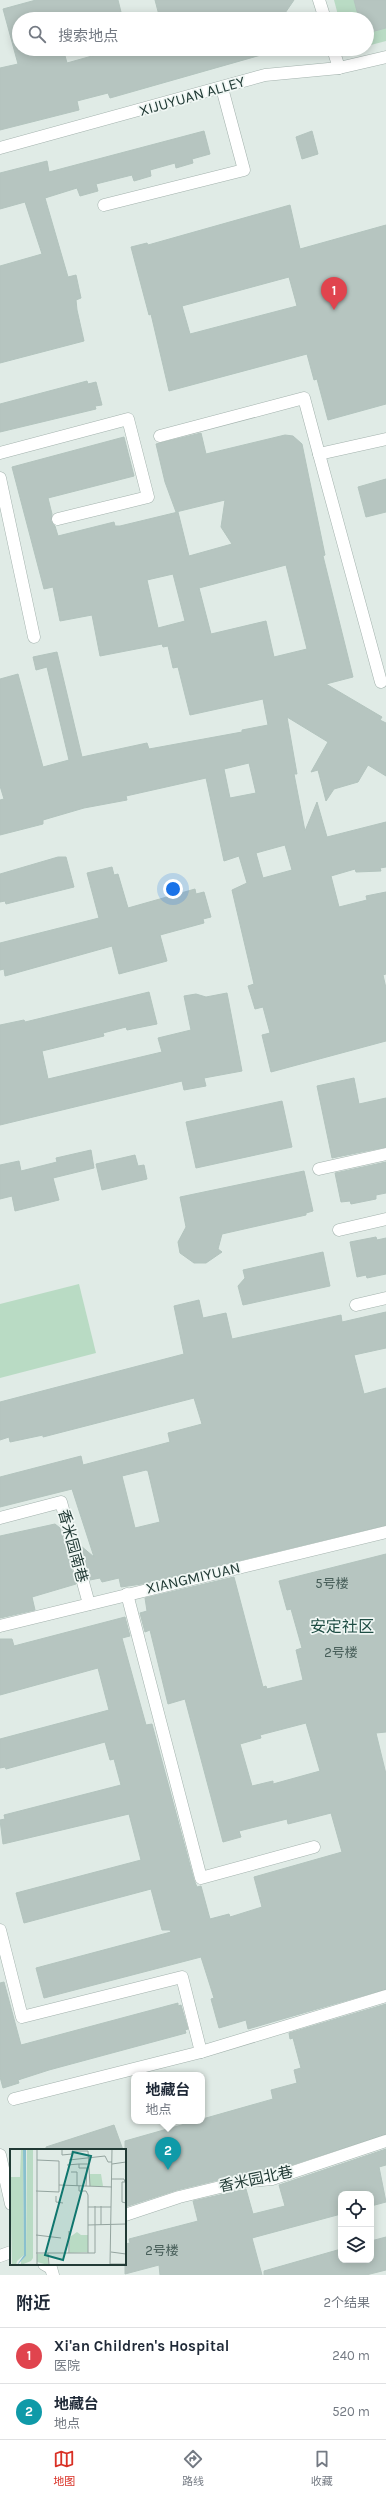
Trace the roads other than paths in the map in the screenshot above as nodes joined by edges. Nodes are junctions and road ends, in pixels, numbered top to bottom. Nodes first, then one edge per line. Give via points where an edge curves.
1 (319, 0) edge
2 (322, 12) edge
3 (335, 56) edge
4 (386, 57) edge
5 (338, 68) junction
6 (222, 88) junction
7 (0, 148) edge
8 (104, 205) dead end
9 (160, 436) dead end
10 (386, 439) edge
11 (0, 453) edge
12 (319, 454) junction
13 (0, 478) edge
14 (58, 519) dead end
15 (34, 637) dead end
16 (380, 682) dead end
17 (386, 1154) edge
18 (319, 1169) dead end
19 (386, 1218) edge
20 (339, 1230) dead end
21 (386, 1298) edge
22 (356, 1305) dead end
23 (0, 1518) edge
24 (386, 1532) edge
25 (127, 1594) junction
26 (89, 1604) junction
27 (0, 1626) edge
28 (314, 1847) dead end
29 (0, 1930) edge
30 (386, 1996) edge
31 (201, 2052) junction
32 (14, 2099) dead end
33 (386, 2141) edge
34 (0, 2156) edge
35 (10, 2200) edge
36 (126, 2215) edge
37 (10, 2252) edge
38 (0, 2256) edge
39 (46, 2265) edge
40 (53, 2275) edge

1 - 2 street
3 - 5 street
4 - 5 street, XIJUYUAN ALLEY
5 - 6 street, XIJUYUAN ALLEY via 265,75
6 - 7 street, XIJUYUAN ALLEY
6 - 8 street via 244,170
9 - 12 street via 304,398
10 - 12 street
11 - 14 street via 128,419 148,497
12 - 16 street
13 - 15 street
17 - 18 street
19 - 20 street
21 - 22 street
23 - 26 street, 香米园南巷 via 61,1502
24 - 25 street, XIANGMIYUAN
25 - 26 street, XIANGMIYUAN
25 - 28 street via 200,1878
26 - 27 street, XIANGMIYUAN
29 - 31 street via 22,2017 182,1977
30 - 31 street
31 - 32 street
33 - 36 street, 香米园北巷 via 272,2179 241,2182 179,2197
34 - 35 street
37 - 38 street
39 - 40 street via 51,2268

